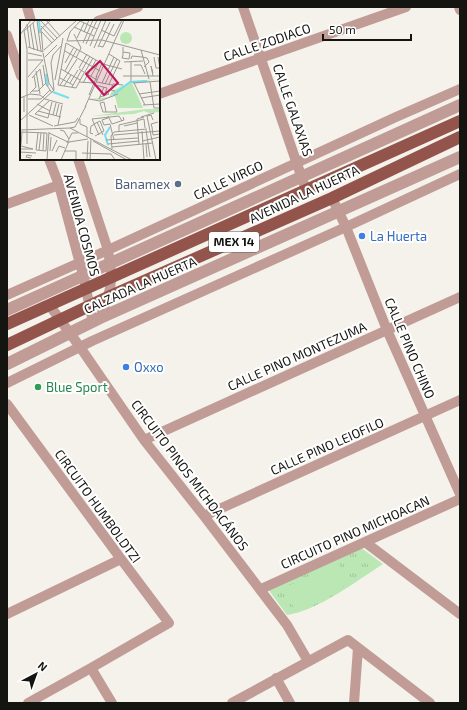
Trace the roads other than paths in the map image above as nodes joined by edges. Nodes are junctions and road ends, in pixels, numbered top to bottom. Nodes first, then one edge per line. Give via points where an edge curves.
1 (27, 7) edge
2 (138, 7) edge
3 (243, 7) edge
4 (406, 7) edge
5 (31, 20) edge
6 (101, 20) edge
7 (7, 35) edge
8 (14, 51) edge
9 (260, 57) junction
10 (20, 72) edge
11 (460, 89) edge
12 (160, 94) edge
13 (460, 105) edge
14 (460, 121) edge
15 (460, 137) edge
16 (460, 157) edge
17 (49, 160) edge
18 (78, 160) edge
19 (298, 162) junction
20 (460, 174) edge
21 (303, 177) junction
22 (58, 186) junction
23 (306, 190) junction
24 (332, 198) junction
25 (7, 204) edge
26 (337, 211) junction
27 (346, 227) junction
28 (108, 250) junction
29 (79, 262) junction
30 (110, 263) junction
31 (83, 275) junction
32 (112, 277) junction
33 (86, 289) junction
34 (7, 295) edge
35 (460, 296) edge
36 (108, 297) junction
37 (90, 305) junction
38 (50, 306) junction
39 (7, 310) edge
40 (60, 319) junction
41 (96, 320) junction
42 (7, 324) edge
43 (387, 330) junction
44 (70, 332) junction
45 (7, 345) edge
46 (80, 347) junction
47 (7, 364) edge
48 (7, 383) edge
49 (460, 400) edge
50 (7, 404) edge
51 (425, 416) junction
52 (144, 440) junction
53 (460, 494) edge
54 (460, 499) edge
55 (204, 516) junction
56 (365, 542) junction
57 (120, 559) junction
58 (260, 589) junction
59 (7, 614) edge
60 (460, 614) edge
61 (358, 648) junction
62 (308, 661) junction
63 (91, 668) junction
64 (276, 678) junction
65 (28, 703) edge
66 (112, 703) edge
67 (232, 703) edge
68 (290, 703) edge
69 (354, 703) edge
70 (430, 703) edge

1 - 5 street
2 - 6 street
3 - 9 street, CALLE GALAXIAS
4 - 9 street, CALLE ZODIACO
7 - 8 street
8 - 10 street
9 - 12 street, CALLE ZODIACO
9 - 19 street, CALLE GALAXIAS
11 - 19 street, CALLE VIRGO
13 - 21 street
14 - 23 main road, AVENIDA LA HUERTA / MEX 14
15 - 24 main road, AVENIDA LA HUERTA / MEX 14
16 - 26 street, CALZADA LA HUERTA
17 - 22 street, AVENIDA COSMOS
18 - 28 street, AVENIDA COSMOS
19 - 21 street, CALLE GALAXIAS
19 - 28 street, CALLE VIRGO
20 - 27 street
21 - 23 street, CALLE GALAXIAS
21 - 30 street
22 - 25 street
22 - 29 street, AVENIDA COSMOS
23 - 32 main road, AVENIDA LA HUERTA / MEX 14
24 - 26 street, CALLE PINO CHINO
24 - 36 main road, AVENIDA LA HUERTA / MEX 14
26 - 27 street, CALLE PINO CHINO
26 - 41 street, CALZADA LA HUERTA
27 - 43 street, CALLE PINO CHINO
27 - 46 street
28 - 29 street, CALLE VIRGO
28 - 30 street, AVENIDA COSMOS
29 - 31 street, AVENIDA COSMOS
29 - 34 street, CALLE VIRGO
30 - 31 street
30 - 32 street, AVENIDA COSMOS
31 - 33 street, AVENIDA COSMOS
31 - 39 street
32 - 33 main road, AVENIDA LA HUERTA / MEX 14
32 - 36 street, AVENIDA COSMOS
33 - 37 street, AVENIDA COSMOS
33 - 38 main road, AVENIDA LA HUERTA / MEX 14
35 - 43 street, CALLE PINO MONTEZUMA
36 - 37 main road, AVENIDA LA HUERTA / MEX 14
36 - 41 street, AVENIDA COSMOS
37 - 40 main road, AVENIDA LA HUERTA / MEX 14
37 - 41 street, AVENIDA COSMOS
38 - 40 street, CIRCUITO PINOS MICHOACÁNOS
38 - 42 main road, AVENIDA LA HUERTA / MEX 14
40 - 44 street, CIRCUITO PINOS MICHOACÁNOS
40 - 45 main road, AVENIDA LA HUERTA / MEX 14
41 - 44 street, CALZADA LA HUERTA
43 - 51 street, CALLE PINO CHINO
43 - 52 street, CALLE PINO MONTEZUMA
44 - 46 street, CIRCUITO PINOS MICHOACÁNOS
44 - 47 street, CALZADA LA HUERTA
46 - 48 street
46 - 52 street, CIRCUITO PINOS MICHOACÁNOS
49 - 51 street, CALLE PINO LEIOFILO
50 - 57 street, CIRCUITO HUMBOLDTZI
51 - 53 street, CALLE PINO CHINO
51 - 55 street, CALLE PINO LEIOFILO
52 - 55 street, CIRCUITO PINOS MICHOACÁNOS
54 - 56 street, CIRCUITO PINO MICHOACAN
55 - 58 street, CIRCUITO PINOS MICHOACÁNOS
56 - 58 street, CIRCUITO PINO MICHOACAN
56 - 60 street
57 - 59 street
57 - 63 street, CIRCUITO HUMBOLDTZI via 169,623
58 - 62 street, CIRCUITO PINOS MICHOACÁNOS via 287,625
61 - 62 street via 348,640
61 - 69 street
61 - 70 street
62 - 64 street
63 - 65 street
63 - 66 street
64 - 67 street
64 - 68 street

